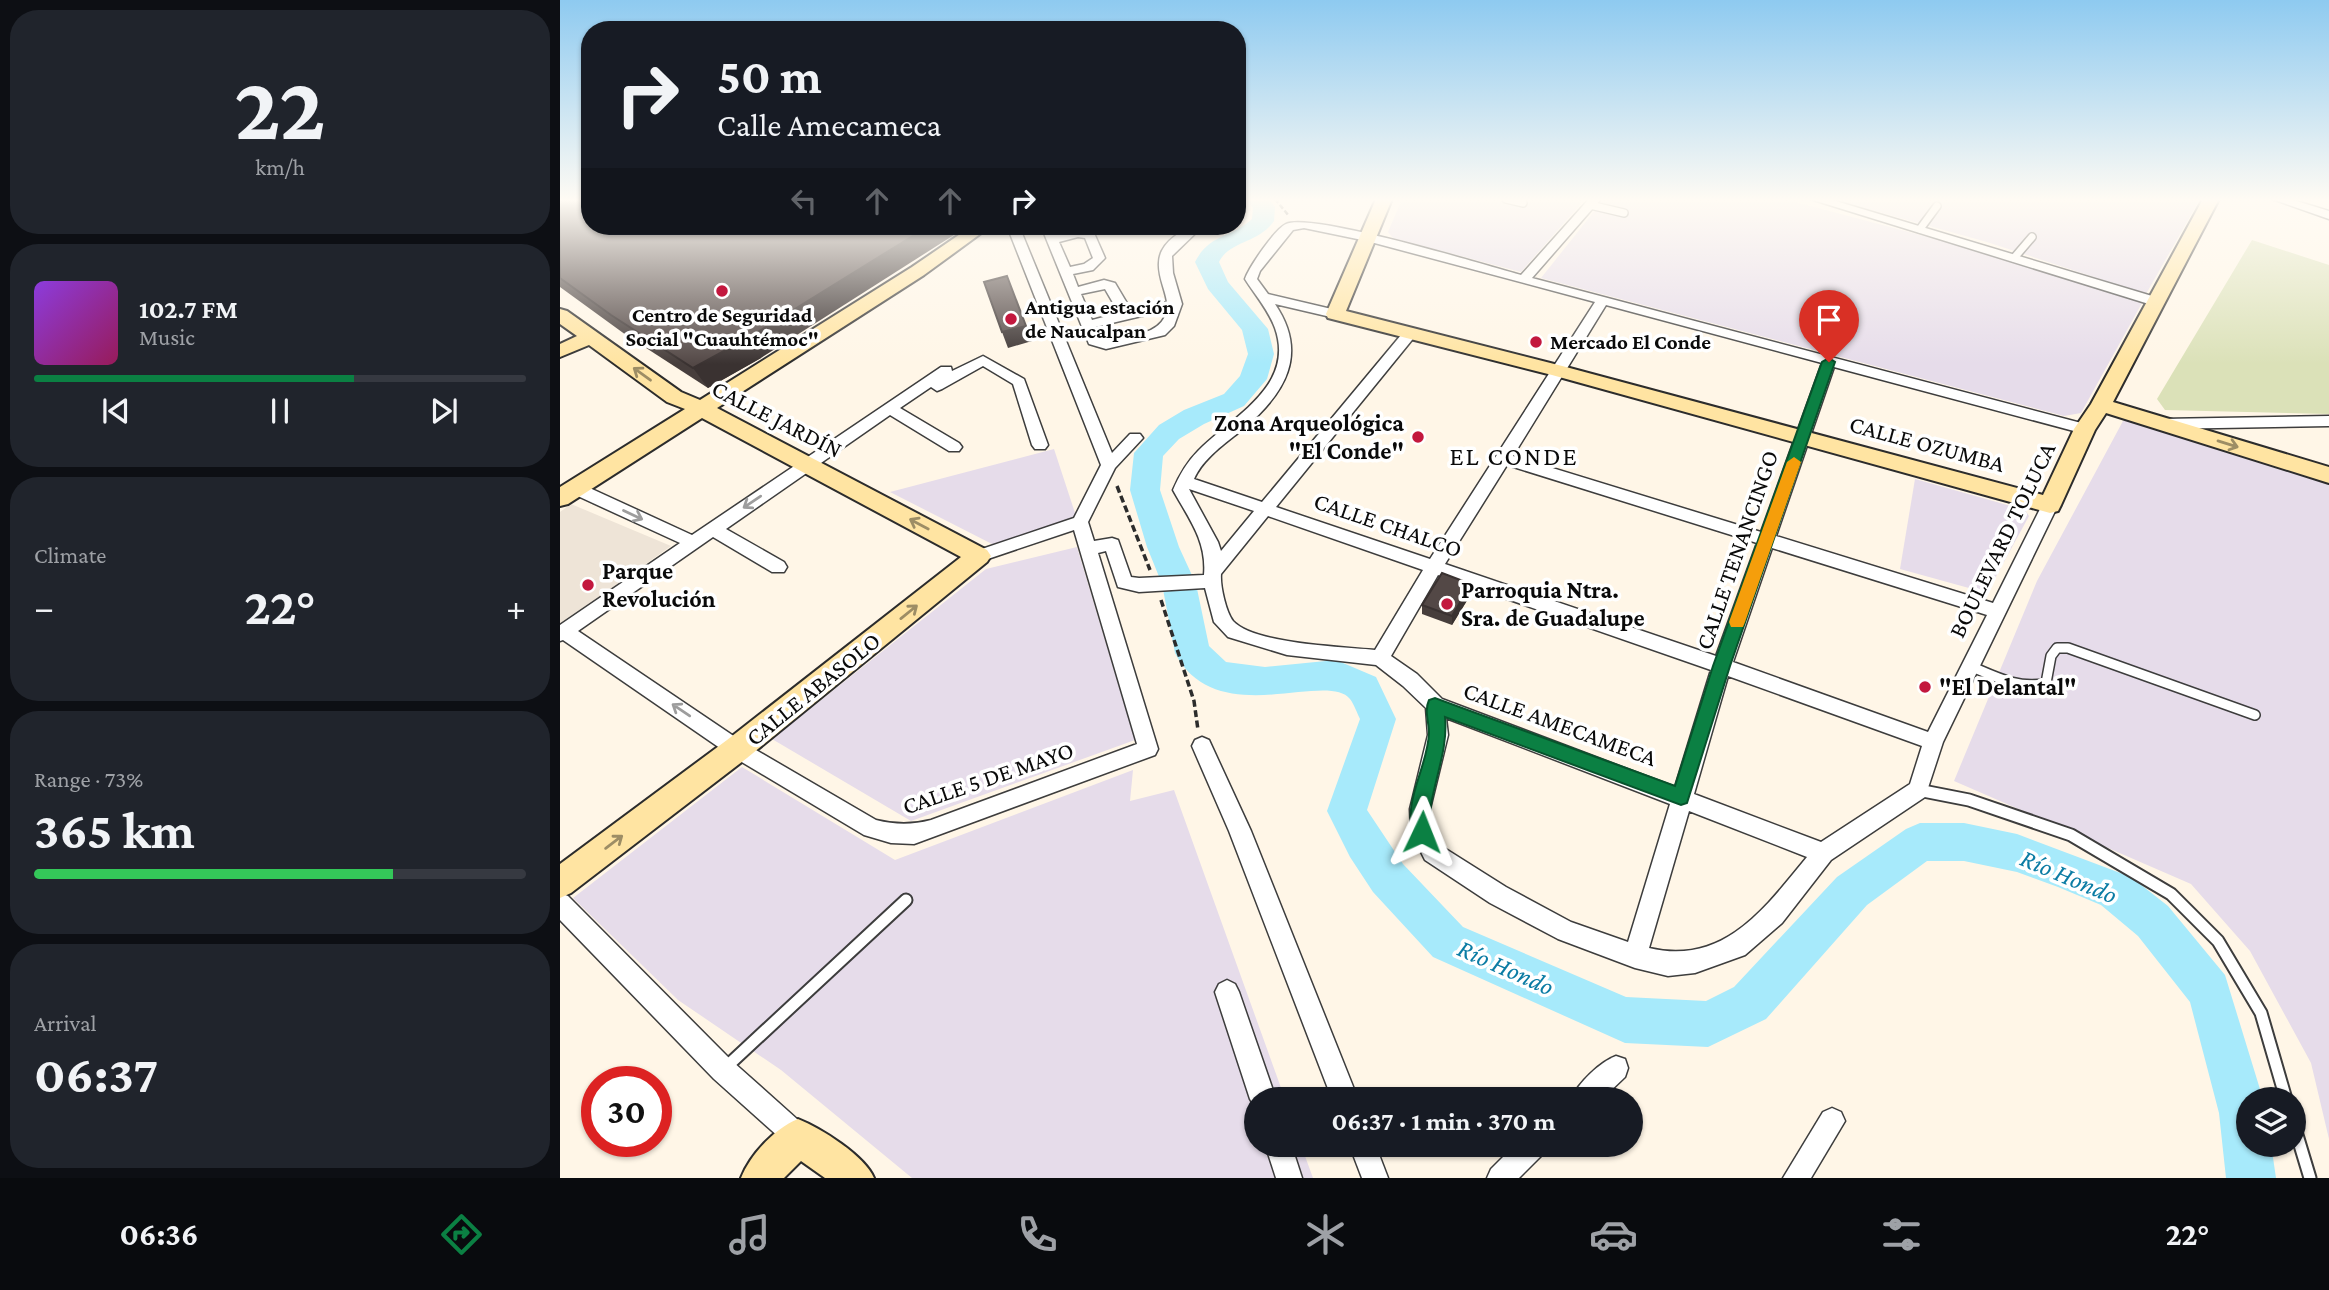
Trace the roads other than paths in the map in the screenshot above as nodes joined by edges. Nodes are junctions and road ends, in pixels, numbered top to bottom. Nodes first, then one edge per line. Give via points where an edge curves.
1 (943, 254) edge
2 (1024, 254) edge
3 (1057, 254) edge
4 (1097, 254) edge
5 (1166, 254) edge
6 (1266, 254) edge
7 (1362, 254) edge
8 (1429, 254) edge
9 (1546, 254) edge
10 (2001, 254) edge
11 (2017, 254) edge
12 (2182, 254) edge
13 (2014, 258) junction
14 (1065, 272) junction
15 (1524, 279) junction
16 (1073, 292) junction
17 (1262, 297) junction
18 (1603, 300) junction
19 (2157, 302) junction
20 (1175, 304) junction
21 (560, 314) edge
22 (1335, 314) junction
23 (1127, 315) junction
24 (1086, 326) junction
25 (1410, 332) junction
26 (590, 337) junction
27 (560, 351) edge
28 (1829, 362) junction
29 (946, 370) dead end
30 (1559, 371) junction
31 (2101, 405) junction
32 (700, 408) junction
33 (895, 412) junction
34 (2329, 421) edge
35 (2162, 424) junction
36 (2085, 429) junction
37 (1135, 438) dead end
38 (1803, 438) junction
39 (1040, 445) dead end
40 (954, 447) dead end
41 (1503, 458) junction
42 (809, 464) junction
43 (1109, 465) junction
44 (2329, 475) edge
45 (1183, 481) junction
46 (568, 493) edge
47 (2050, 505) junction
48 (1267, 509) junction
49 (1080, 522) junction
50 (712, 529) junction
51 (1766, 539) junction
52 (692, 542) junction
53 (1088, 549) junction
54 (979, 556) junction
55 (778, 567) dead end
56 (1434, 568) junction
57 (1209, 578) junction
58 (1997, 611) junction
59 (562, 633) edge
60 (1380, 658) junction
61 (1722, 666) junction
62 (1970, 666) junction
63 (1435, 705) junction
64 (2255, 715) dead end
65 (1933, 742) junction
66 (1202, 746) road end
67 (737, 749) junction
68 (1918, 790) junction
69 (1681, 797) junction
70 (1823, 853) junction
71 (560, 883) edge
72 (906, 901) dead end
73 (560, 904) edge
74 (1635, 956) junction
75 (1227, 992) dead end
76 (1616, 1068) dead end
77 (723, 1070) junction
78 (1259, 1087) edge
79 (1340, 1087) edge
80 (1596, 1087) edge
81 (2283, 1087) edge
82 (1832, 1121) dead end
83 (798, 1137) junction
84 (1282, 1157) edge
85 (1367, 1157) edge
86 (1522, 1157) edge
87 (2304, 1157) edge
88 (760, 1178) edge
89 (856, 1178) edge
90 (1289, 1178) edge
91 (1376, 1178) edge
92 (1500, 1178) edge
93 (1796, 1178) edge
94 (2310, 1178) edge

1 - 32 street
2 - 43 street
3 - 14 street
4 - 14 street via 1092,267
5 - 20 street
6 - 17 street via 1251,279
7 - 22 street
8 - 15 street
9 - 15 street
10 - 13 street
11 - 13 lane
12 - 19 street, BOULEVARD TOLUCA
13 - 19 street
14 - 16 street
15 - 18 street
16 - 23 street via 1110,286
16 - 24 street
17 - 22 street, CALLE OZUMBA
17 - 45 street via 1285,339 1284,365 1257,410 1198,459
18 - 28 street
18 - 30 street
19 - 31 street, BOULEVARD TOLUCA
20 - 23 street
20 - 24 street via 1160,332 1106,345 1094,341
21 - 26 street, CALLE JARDÍN
22 - 25 street, CALLE OZUMBA
23 - 24 street
25 - 30 street, CALLE OZUMBA
25 - 48 street
26 - 27 street
32 -> 26 street, CALLE JARDÍN via 674,397
28 - 36 street
28 - 38 street, CALLE TENANCINGO
29 - 33 street
30 - 38 street, CALLE OZUMBA
30 - 41 street
31 - 35 street
31 - 36 street, BOULEVARD TOLUCA
32 - 42 street, CALLE JARDÍN
32 - 46 street
33 - 39 street via 983,360 1019,382
33 - 40 street
33 - 42 street
34 - 35 street
35 -> 44 street
36 - 47 street, BOULEVARD TOLUCA
37 - 43 street
38 - 47 street, CALLE OZUMBA
38 - 51 street, CALLE TENANCINGO
41 - 51 street
41 - 56 street
42 -> 50 street
54 -> 42 street, CALLE JARDÍN
43 - 49 street
45 - 48 street, CALLE CHALCO
45 - 57 street via 1181,491 1210,542
46 -> 52 street
47 - 58 street, BOULEVARD TOLUCA
48 - 56 street, CALLE CHALCO
48 - 57 street
49 - 53 street
49 - 54 street, CALLE ABASOLO
50 - 52 street
50 - 55 street
51 - 58 street
51 - 61 street, CALLE TENANCINGO
52 - 59 street
53 - 57 street via 1112,544 1124,582 1161,585
53 - 67 street, CALLE 5 DE MAYO via 1148,749 942,826 894,836 871,828
67 -> 54 street, CALLE ABASOLO
56 - 60 street
56 - 61 street, CALLE CHALCO
57 - 60 street via 1223,622 1234,632 1287,648
58 - 62 street, BOULEVARD TOLUCA
67 -> 59 street, CALLE 5 DE MAYO
60 - 63 street
61 - 65 street, CALLE CHALCO
61 - 69 street, CALLE TENANCINGO
62 - 64 lane via 2038,687 2046,683 2057,648 2068,648
62 - 65 street, BOULEVARD TOLUCA
63 - 69 street, CALLE AMECAMECA
63 - 74 street via 1438,735 1420,809 1422,832 1433,853 1498,895 1566,930
65 - 68 street, BOULEVARD TOLUCA
66 - 79 street
71 -> 67 street, CALLE ABASOLO
68 - 70 street
68 - 81 lane via 1969,800 2071,835 2171,894 2218,941 2261,1013
69 - 70 street, CALLE AMECAMECA
69 - 74 street, CALLE TENANCINGO
70 - 74 street via 1774,915 1737,947 1695,961 1668,964
72 - 77 lane
73 - 77 street
75 - 78 street
76 - 80 street
77 - 83 street
82 - 93 street
83 - 88 street
83 - 89 street
84 - 90 street
85 - 91 street
86 - 92 street
87 - 94 lane

